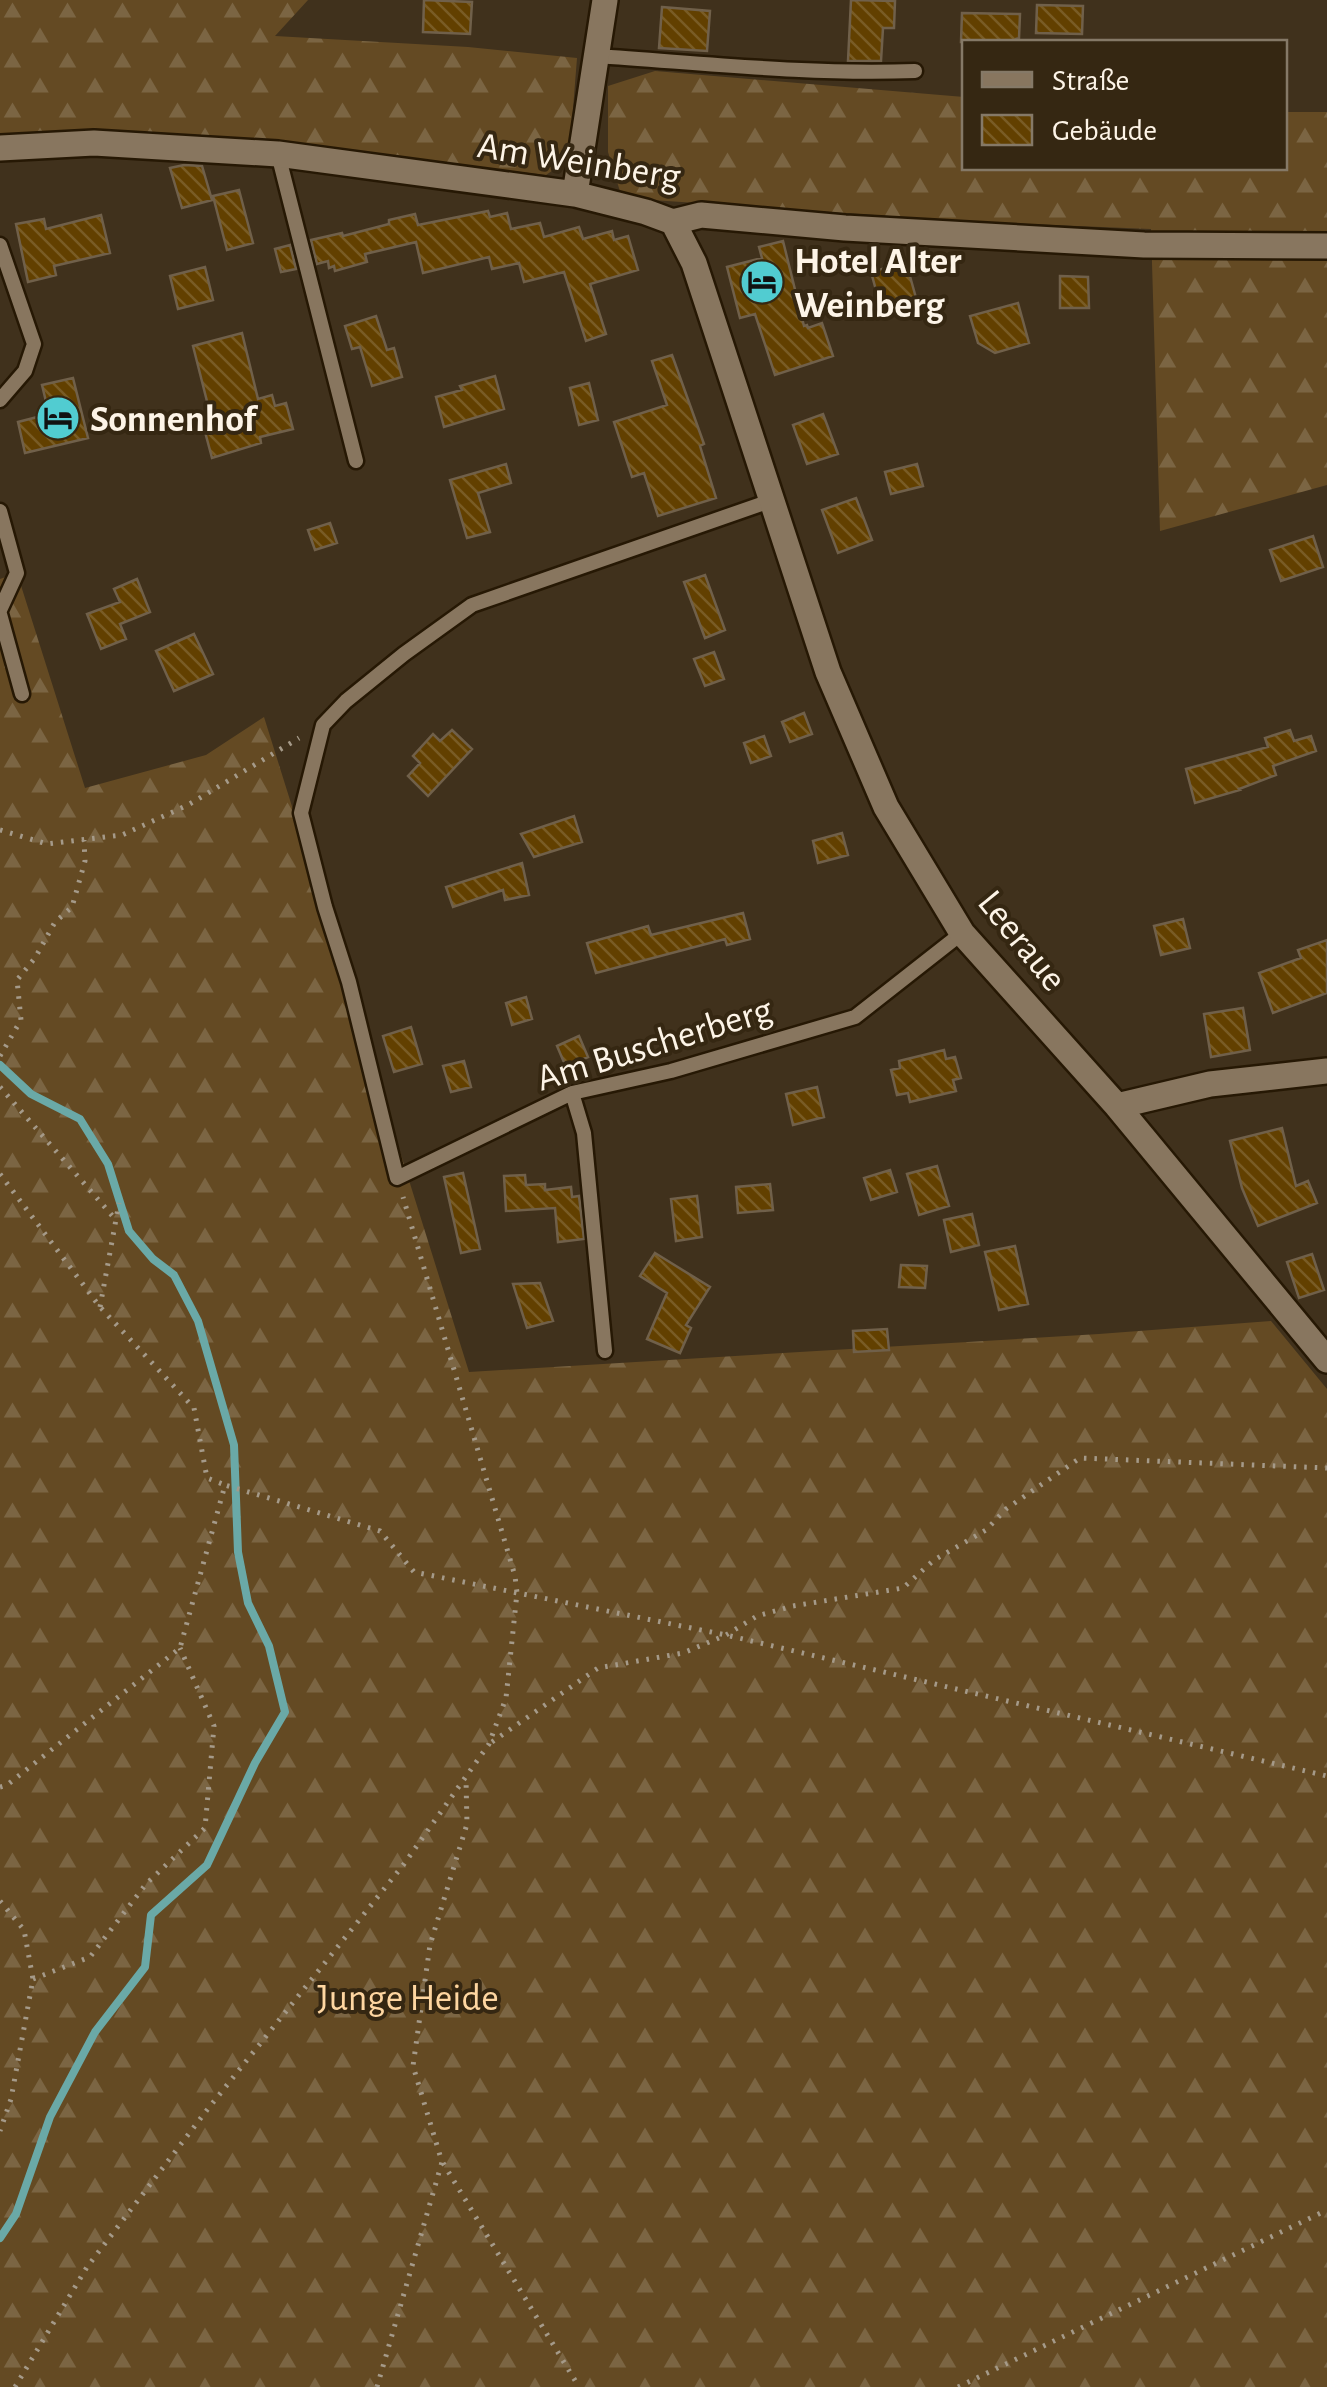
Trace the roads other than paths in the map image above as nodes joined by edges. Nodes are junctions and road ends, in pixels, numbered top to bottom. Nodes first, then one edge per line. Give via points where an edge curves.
1 (605, 0) edge
2 (596, 56) junction
3 (915, 71) dead end
4 (0, 149) edge
5 (278, 154) junction
6 (576, 194) junction
7 (673, 222) junction
8 (0, 245) edge
9 (1327, 246) edge
10 (0, 400) edge
11 (356, 461) dead end
12 (770, 501) junction
13 (0, 512) edge
14 (0, 612) edge
15 (22, 694) dead end
16 (962, 933) junction
17 (1327, 1071) edge
18 (572, 1093) junction
19 (1116, 1106) junction
20 (606, 1351) dead end
21 (1327, 1360) edge

1 - 2 street
2 - 3 lane
2 - 6 street
4 - 5 street, Am Weinberg via 94,143
5 - 6 street, Am Weinberg
5 - 11 lane
6 - 7 street, Am Weinberg
7 - 9 street, Am Weinberg via 701,214 1144,245
7 - 12 street, Leeraue via 700,281
8 - 10 lane via 34,344 25,372
12 - 16 street, Leeraue via 828,672 886,807
12 - 18 lane, Am Buscherberg via 472,605 323,725 301,813 398,1178
13 - 14 lane via 17,573
14 - 15 lane
16 - 18 lane, Am Buscherberg via 855,1017
16 - 19 street, Leeraue
17 - 19 street via 1210,1084
18 - 20 lane via 584,1132
19 - 21 street, Leeraue

